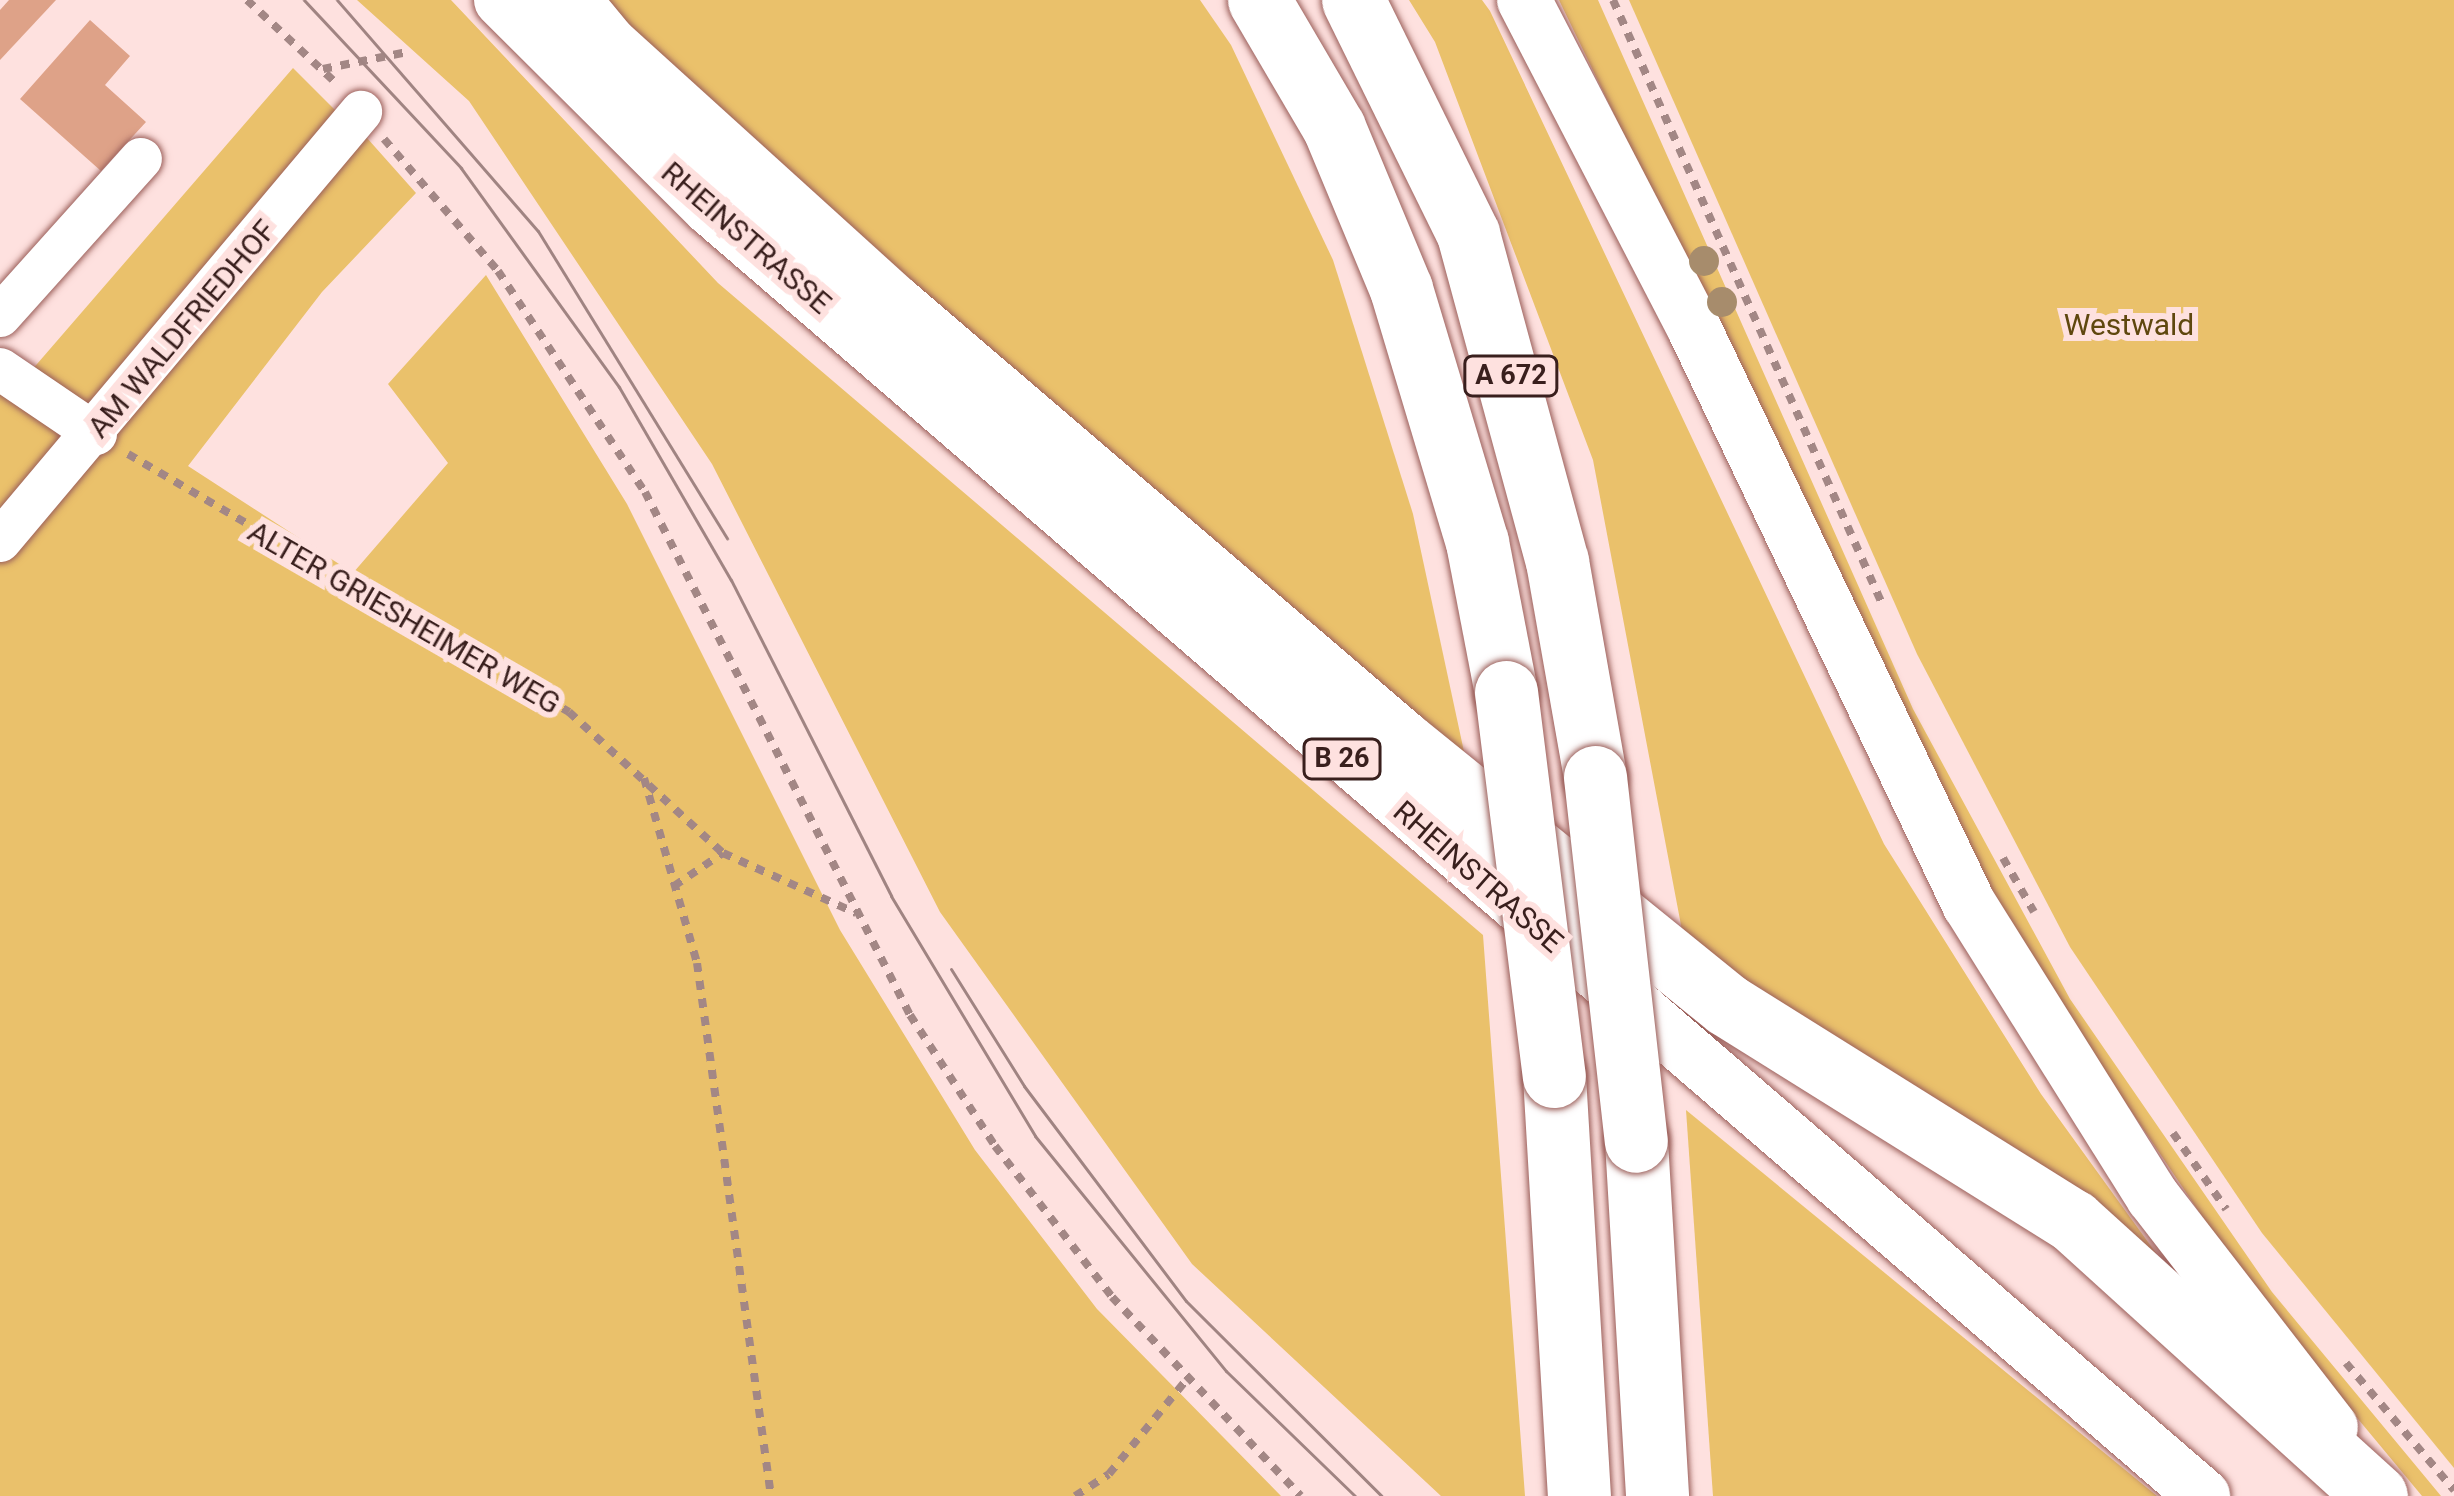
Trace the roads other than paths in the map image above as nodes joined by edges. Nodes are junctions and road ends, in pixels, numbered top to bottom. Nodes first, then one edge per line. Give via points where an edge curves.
1 (501, 0) edge
2 (568, 0) edge
3 (1236, 0) edge
4 (1259, 0) edge
5 (1353, 0) edge
6 (1524, 0) edge
7 (361, 112) road end
8 (1334, 128) junction
9 (141, 159) dead end
10 (0, 316) edge
11 (0, 369) edge
12 (96, 434) junction
13 (0, 541) edge
14 (1579, 1496) edge
15 (1657, 1496) edge
16 (2203, 1496) edge
17 (2376, 1496) edge
18 (2391, 1496) edge

1 - 16 main road, RHEINSTRASSE / B 26 via 592,100 728,223
2 - 17 highway via 606,46 893,306 1401,741 1727,1005 2073,1221
3 - 8 highway
4 - 8 highway, A 672
5 - 15 highway, A 672, bridge via 1468,235 1557,561 1595,777 1636,1141
6 - 18 main road via 2001,960 2205,1269
7 - 12 street, AM WALDFRIEDHOF
8 - 14 highway, A 672, bridge via 1435,391 1506,692 1554,1076
9 - 10 street
11 - 12 street
12 - 13 street, AM WALDFRIEDHOF

